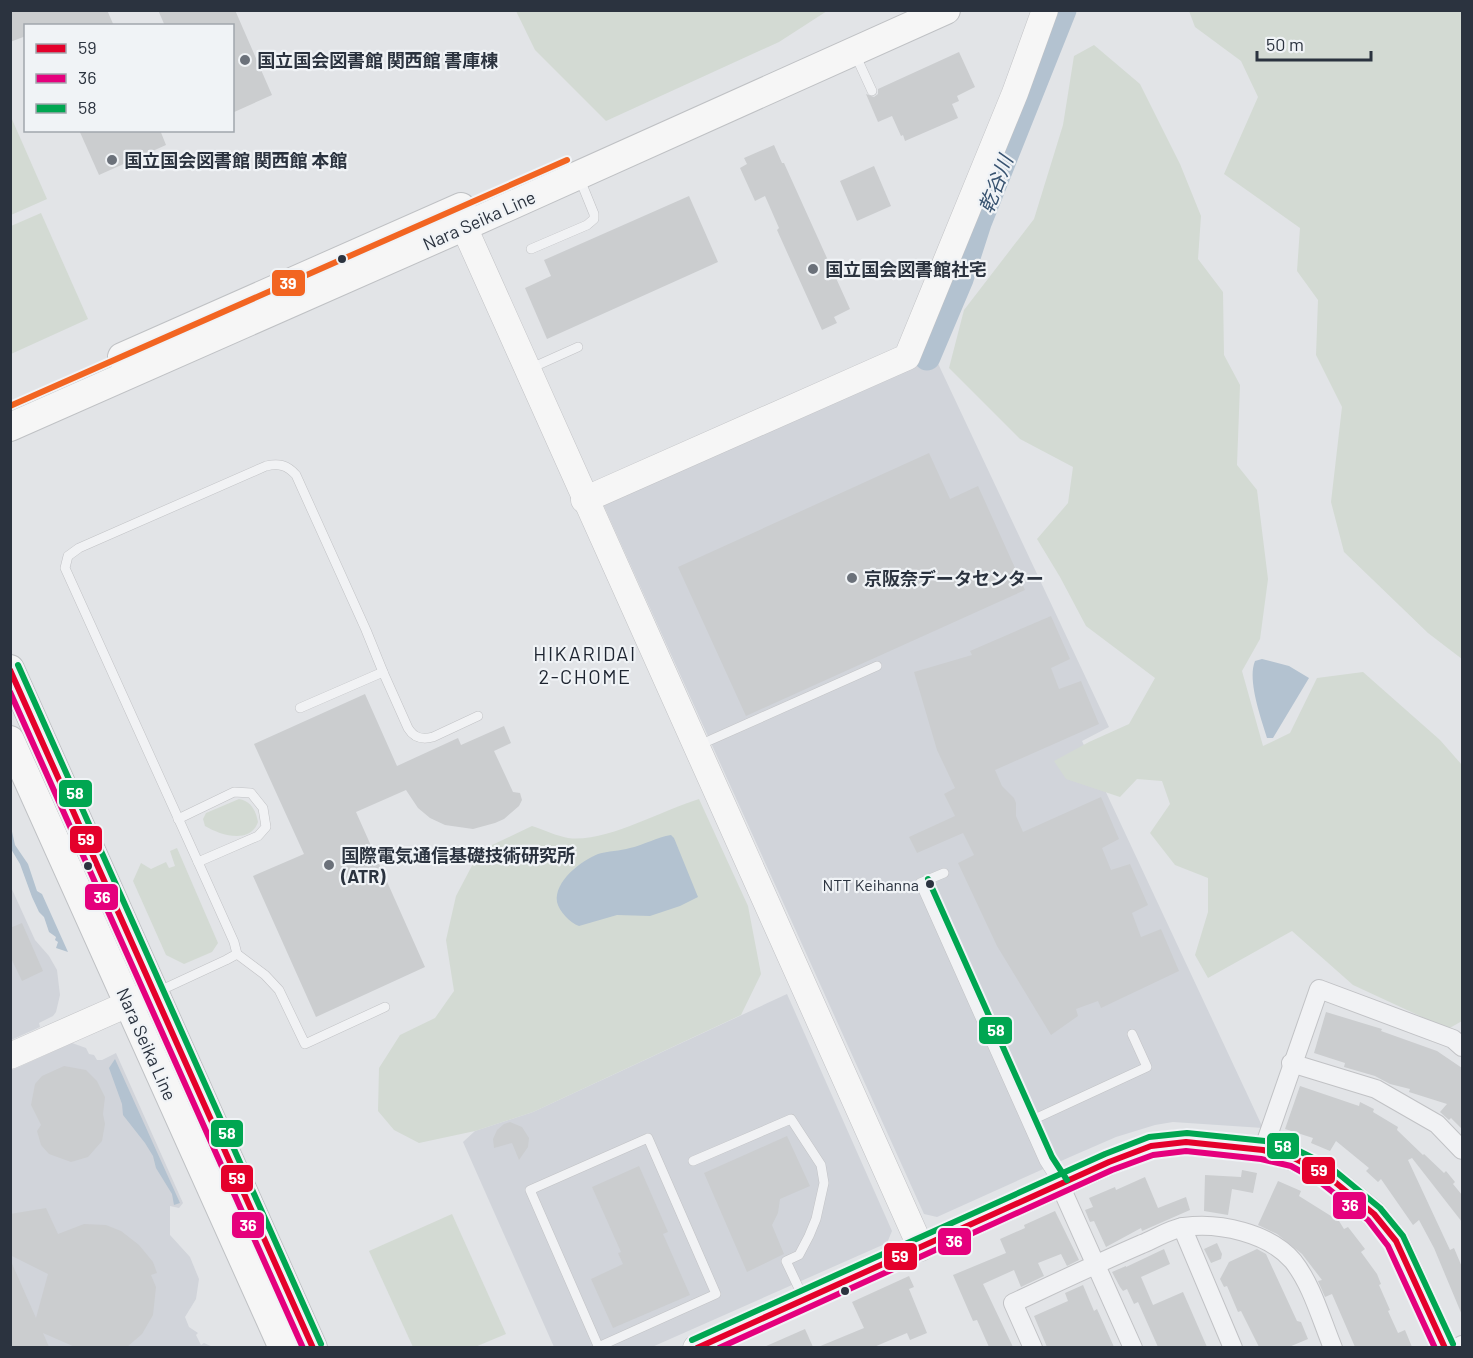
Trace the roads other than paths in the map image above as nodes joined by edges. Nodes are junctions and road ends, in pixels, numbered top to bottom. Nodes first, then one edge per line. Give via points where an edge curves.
1 (900, 10) edge
2 (946, 10) edge
3 (1045, 10) edge
4 (854, 51) junction
5 (872, 91) dead end
6 (578, 175) junction
7 (459, 218) junction
8 (531, 249) dead end
9 (579, 346) dead end
10 (527, 370) junction
11 (10, 406) edge
12 (10, 427) edge
13 (584, 500) junction
14 (877, 666) dead end
15 (10, 669) edge
16 (382, 672) junction
17 (300, 708) dead end
18 (478, 716) dead end
19 (10, 740) edge
20 (695, 747) junction
21 (178, 819) junction
22 (198, 862) junction
23 (944, 873) dead end
24 (237, 954) junction
25 (142, 998) junction
26 (386, 1007) dead end
27 (1132, 1034) dead end
28 (1462, 1047) edge
29 (10, 1056) edge
30 (1291, 1064) junction
31 (1028, 1122) junction
32 (1263, 1150) junction
33 (1462, 1150) edge
34 (693, 1161) dead end
35 (1060, 1185) junction
36 (1182, 1227) junction
37 (921, 1248) junction
38 (1095, 1264) junction
39 (804, 1300) junction
40 (1462, 1345) edge
41 (283, 1347) edge
42 (313, 1347) edge
43 (599, 1347) edge
44 (698, 1347) edge
45 (1033, 1347) edge
46 (1133, 1347) edge
47 (1233, 1347) edge
48 (1333, 1347) edge
49 (1445, 1347) edge
50 (1457, 1347) edge

1 - 7 main road, Nara Seika Line
2 - 4 main road, Nara Seika Line
3 - 13 street via 907,357
4 - 5 lane
4 - 6 main road, Nara Seika Line
6 - 7 main road, Nara Seika Line
6 - 8 lane via 594,219
7 - 10 street
7 - 11 main road, Nara Seika Line
7 - 12 main road, Nara Seika Line
9 - 10 lane
10 - 13 street
13 - 20 street
14 - 20 lane
15 - 25 main road, Nara Seika Line
16 - 17 lane
16 - 18 lane via 408,728 418,738 433,737
16 - 21 lane via 296,475 284,465 266,466 68,556 65,568
19 - 25 main road, Nara Seika Line
20 - 37 street
21 - 22 lane
21 - 22 lane via 234,792 251,793 264,808 266,827 258,836
22 - 24 lane
23 - 31 lane via 920,883
24 - 25 lane
24 - 26 lane via 279,990 305,1044
25 - 29 street
25 - 41 main road, Nara Seika Line
25 - 42 main road, Nara Seika Line
27 - 31 lane via 1147,1067
28 - 30 street via 1453,1038 1318,989
30 - 32 street
30 - 33 street via 1376,1089 1437,1125
31 - 35 lane via 1044,1161
32 - 35 street via 1185,1142 1151,1146
32 - 49 street via 1294,1158 1325,1174 1374,1214 1396,1241
34 - 39 lane via 791,1119 821,1165 824,1183 809,1236 799,1256 786,1261
35 - 37 street
35 - 38 street
36 - 38 street
36 - 47 street
36 - 48 street via 1209,1226 1262,1237 1281,1250 1306,1282
37 - 39 street
38 - 45 street via 1013,1304
38 - 46 street
39 - 44 street
40 - 50 street
43 - 43 lane via 530,1190 648,1138 716,1294

